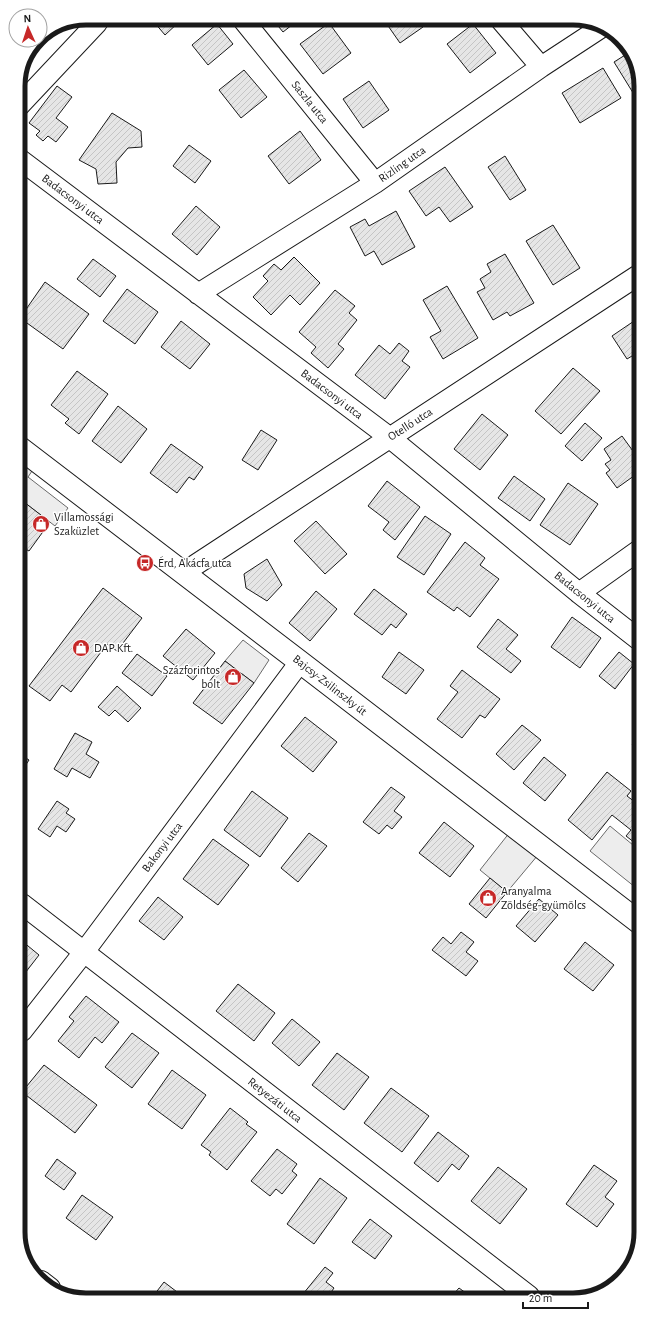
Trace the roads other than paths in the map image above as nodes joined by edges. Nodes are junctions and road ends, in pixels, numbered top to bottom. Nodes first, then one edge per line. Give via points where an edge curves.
1 (95, 25) edge
2 (247, 25) edge
3 (505, 25) edge
4 (598, 30) edge
5 (541, 67) junction
6 (25, 100) edge
7 (25, 163) edge
8 (375, 182) junction
9 (634, 278) edge
10 (198, 294) junction
11 (389, 437) junction
12 (25, 452) edge
13 (634, 554) edge
14 (183, 573) junction
15 (579, 593) junction
16 (634, 636) edge
17 (300, 662) junction
18 (25, 906) edge
19 (634, 918) edge
20 (84, 952) junction
21 (25, 1027) edge
22 (525, 1293) edge

1 - 6 street
2 - 8 street, Saszla utca
3 - 5 street
4 - 5 street, Rizling utca
5 - 8 street, Rizling utca
7 - 10 street, Badacsonyi utca
8 - 10 street, Rizling utca
9 - 11 street, Otelló utca
10 - 11 street, Badacsonyi utca
11 - 14 street, Otelló utca
11 - 15 street, Badacsonyi utca
12 - 14 main road, Bajcsy-Zsilinszky út
13 - 15 street
14 - 17 main road, Bajcsy-Zsilinszky út
15 - 16 street, Badacsonyi utca
17 - 19 main road, Bajcsy-Zsilinszky út
17 - 20 street, Bakonyi utca
18 - 20 street, Retyezáti utca
20 - 21 street, Bakonyi utca
20 - 22 street, Retyezáti utca

